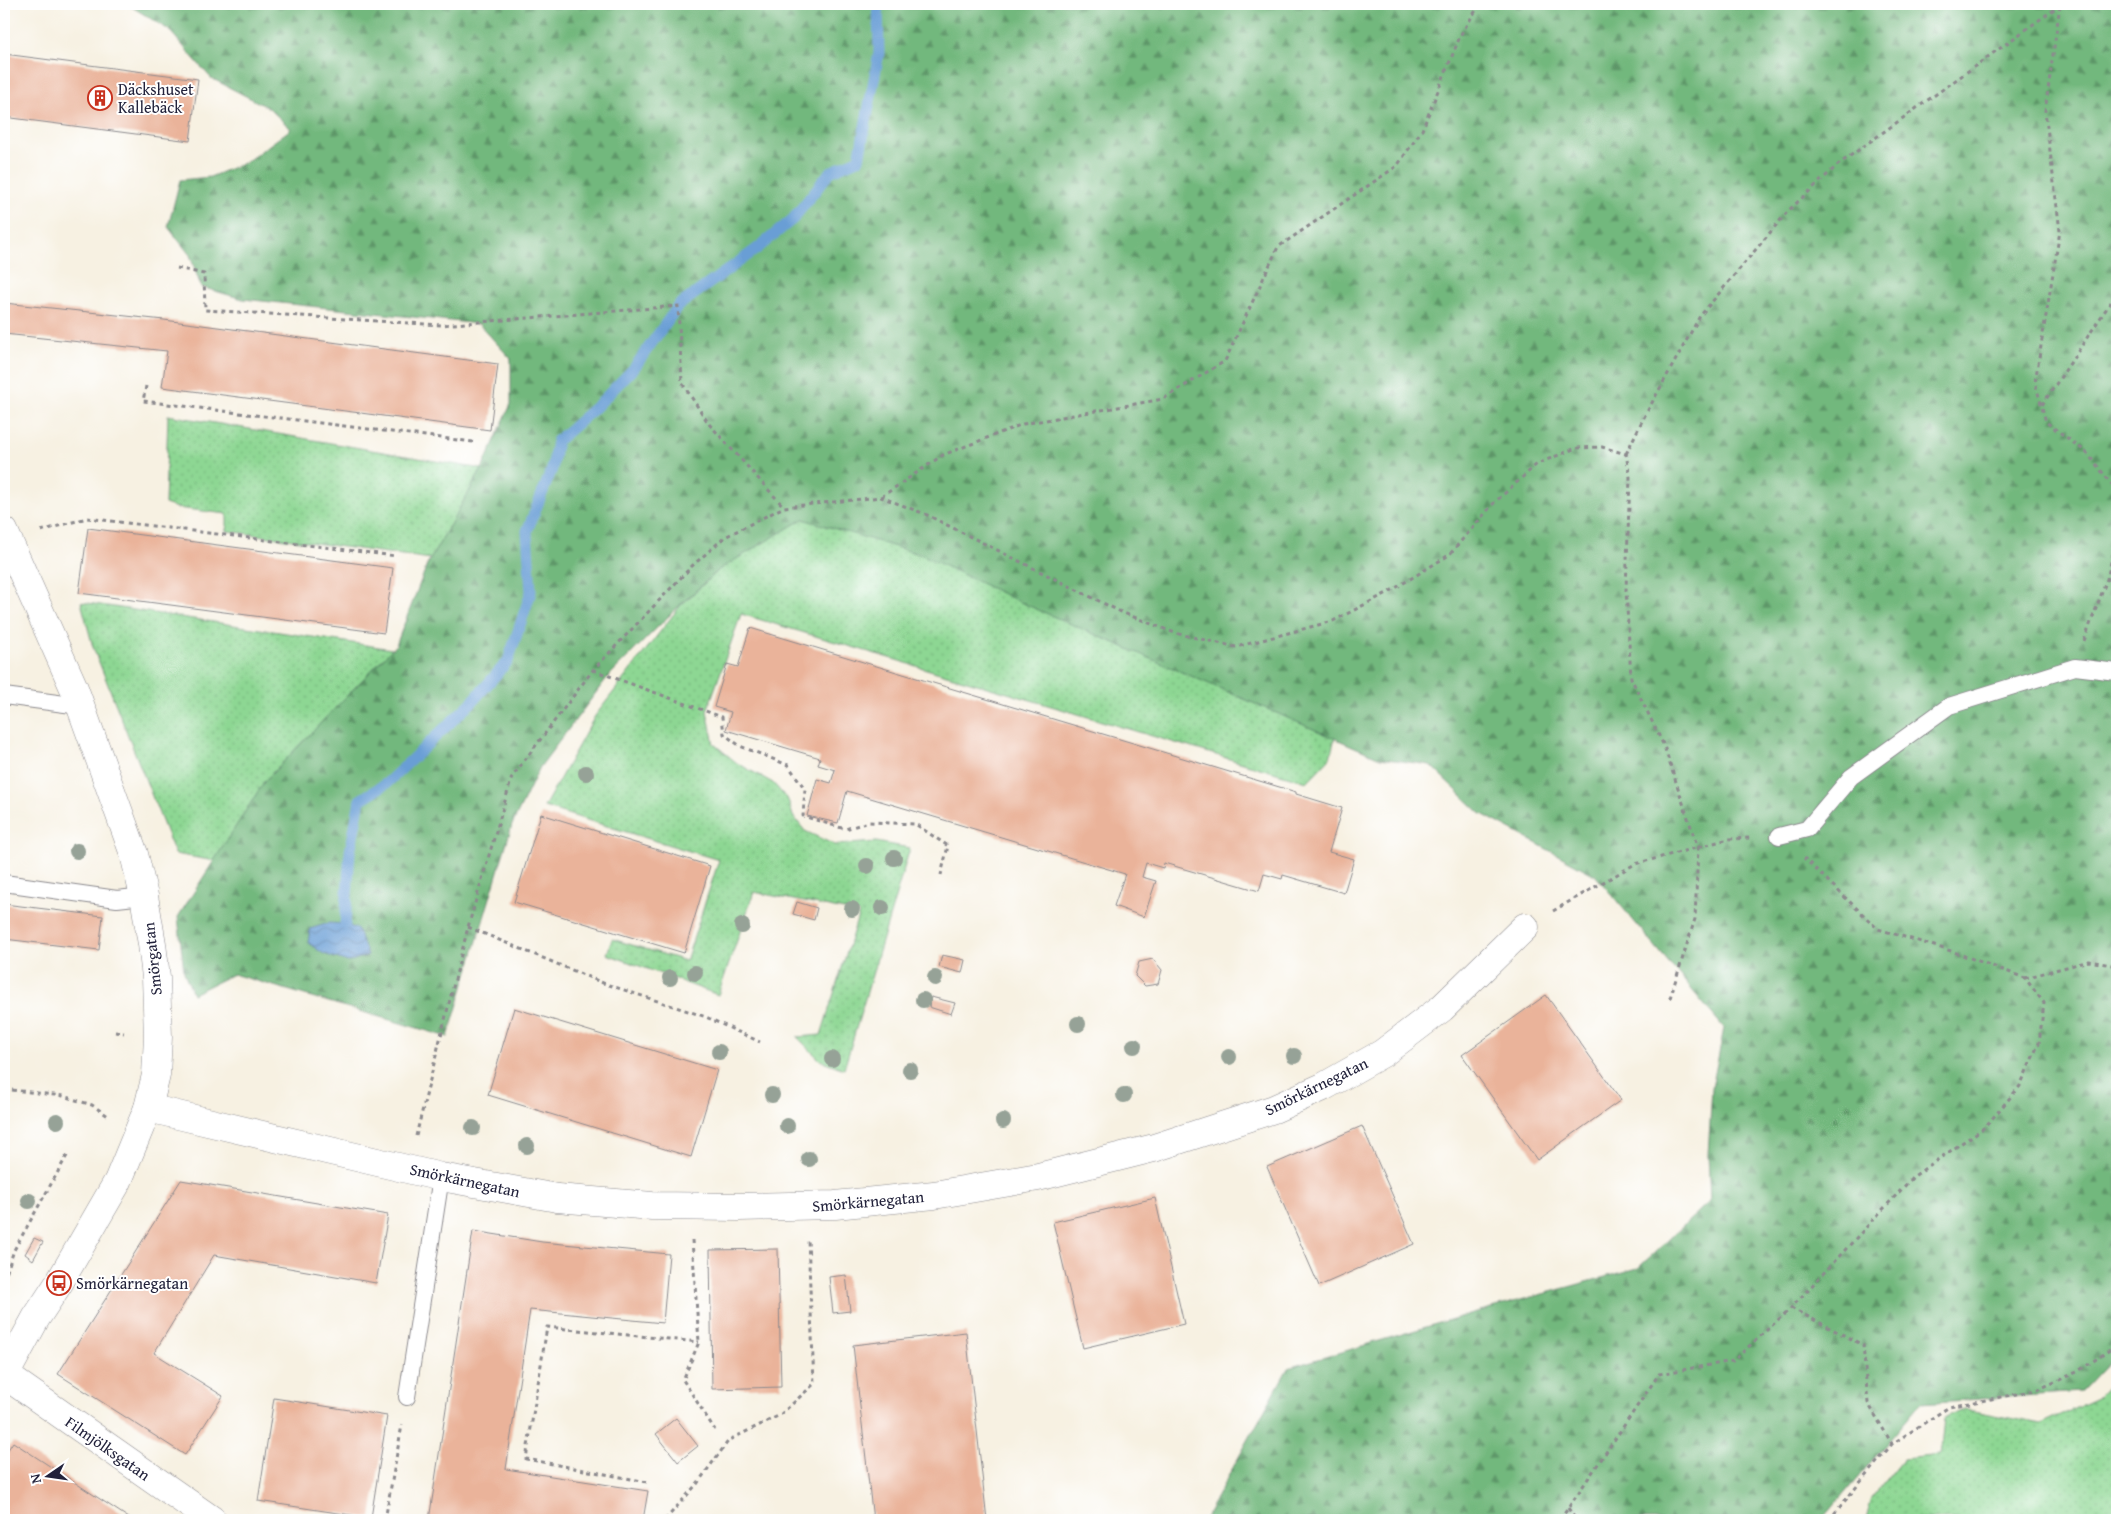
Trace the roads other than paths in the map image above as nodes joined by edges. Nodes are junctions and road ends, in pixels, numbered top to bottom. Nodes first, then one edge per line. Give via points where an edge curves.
1 (6, 535) edge
2 (2117, 672) edge
3 (4, 696) edge
4 (80, 706) junction
5 (1779, 836) road end
6 (4, 884) edge
7 (144, 896) junction
8 (1525, 927) road end
9 (148, 1108) junction
10 (441, 1177) junction
11 (4, 1376) edge
12 (407, 1397) road end
13 (212, 1520) edge

1 - 4 street, Smörgatan
2 - 5 lane via 2075,667 1949,706 1851,778 1808,829
3 - 4 lane
4 - 7 street, Smörgatan via 134,854
6 - 7 lane via 116,899
7 - 9 street, Smörgatan via 156,977 158,1037 156,1075
8 - 10 street, Smörkärnegatan via 1442,1008 1383,1054 1323,1087 1274,1109 1154,1148 1038,1177 934,1195 834,1205 690,1207 557,1198
9 - 10 street, Smörkärnegatan
9 - 11 street, Smörgatan via 118,1181
10 - 12 lane
11 - 13 street, Filmjölksgatan

